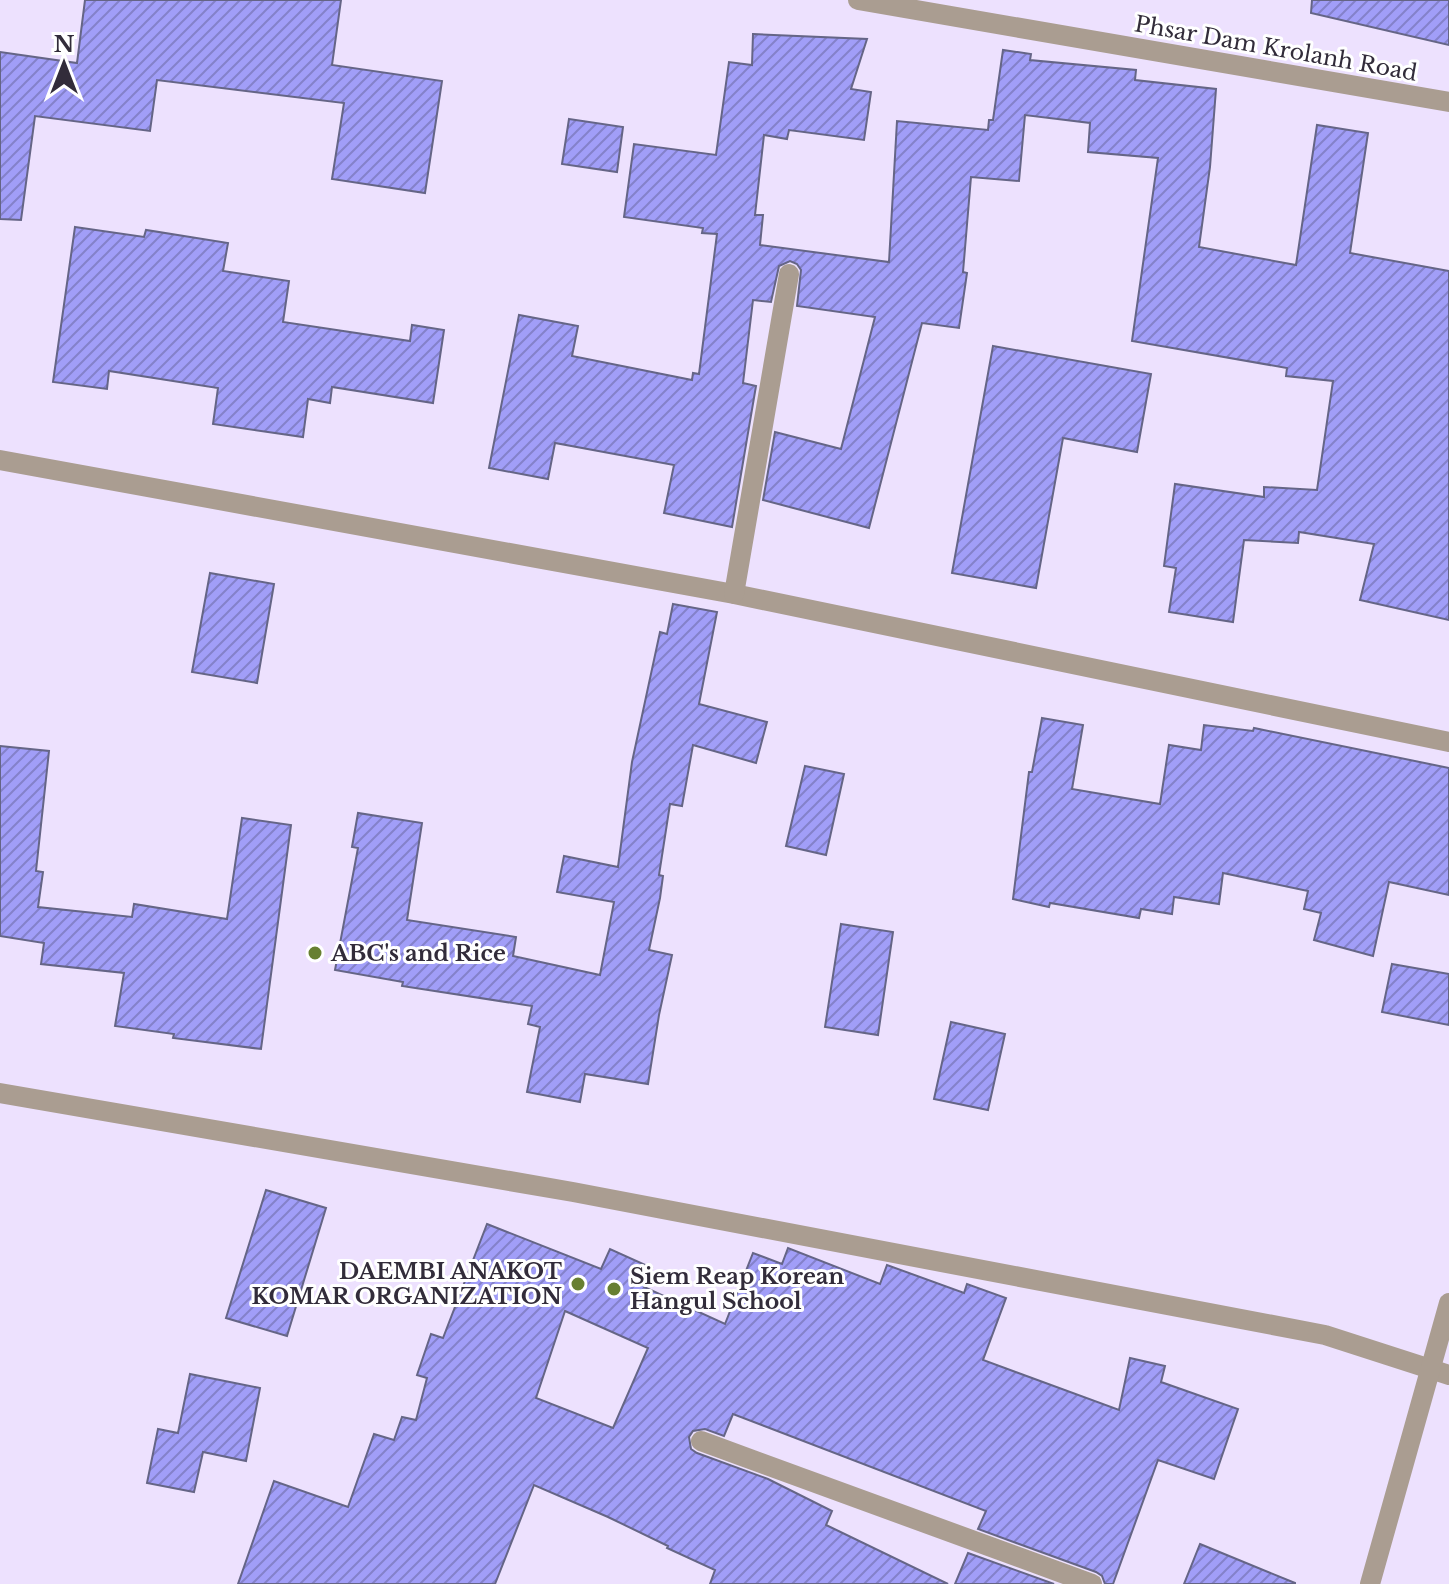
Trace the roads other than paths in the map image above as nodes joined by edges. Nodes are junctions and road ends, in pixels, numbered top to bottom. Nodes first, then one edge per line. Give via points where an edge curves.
1 (858, 0) edge
2 (1449, 102) edge
3 (789, 274) dead end
4 (0, 460) edge
5 (734, 594) junction
6 (1449, 742) edge
7 (0, 1093) edge
8 (1449, 1303) edge
9 (1440, 1373) edge
10 (701, 1441) dead end
11 (1092, 1584) edge
12 (1370, 1584) edge

1 - 2 street, Phsar Dam Krolanh Road
3 - 5 street
4 - 5 street
5 - 6 street
7 - 9 street via 573,1192 1325,1335
8 - 9 street
9 - 12 street
10 - 11 street

